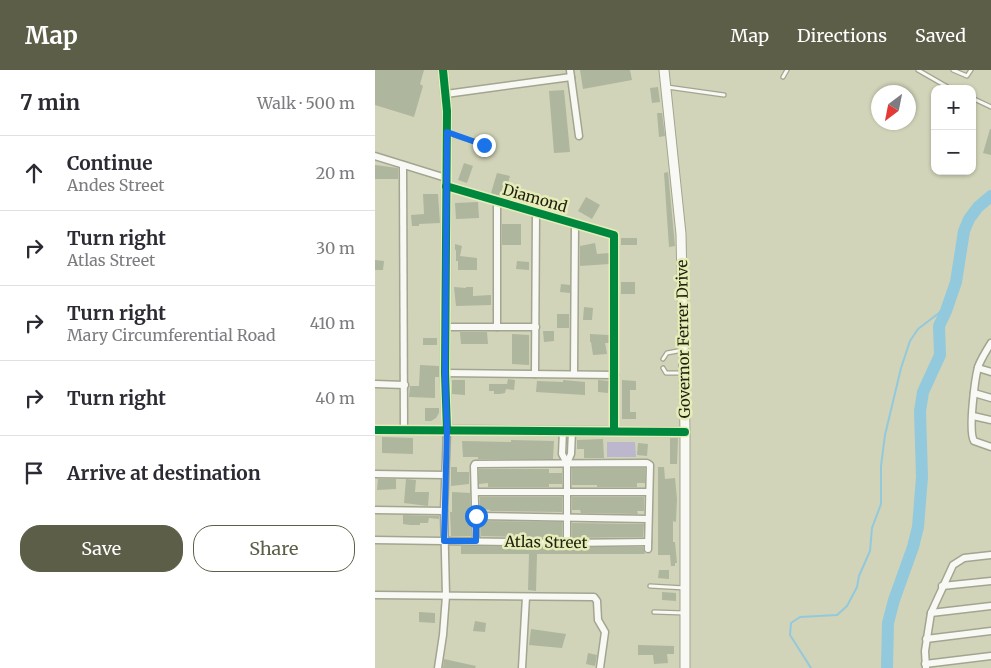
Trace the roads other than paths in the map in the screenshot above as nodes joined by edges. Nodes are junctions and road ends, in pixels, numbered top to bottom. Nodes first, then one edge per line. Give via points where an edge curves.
1 (443, 70) edge
2 (664, 70) edge
3 (787, 70) edge
4 (918, 70) edge
5 (953, 70) edge
6 (971, 70) edge
7 (570, 74) edge
8 (783, 78) dead end
9 (944, 85) edge
10 (666, 87) junction
11 (446, 94) junction
12 (724, 95) dead end
13 (976, 100) edge
14 (991, 107) edge
15 (447, 132) junction
16 (579, 136) dead end
17 (484, 145) dead end
18 (375, 156) edge
19 (403, 165) junction
20 (446, 182) junction
21 (497, 201) junction
22 (536, 212) junction
23 (575, 224) junction
24 (446, 327) junction
25 (497, 327) junction
26 (536, 327) junction
27 (990, 345) edge
28 (683, 350) junction
29 (663, 359) dead end
30 (663, 368) dead end
31 (978, 368) junction
32 (991, 372) edge
33 (445, 373) junction
34 (684, 373) junction
35 (535, 374) junction
36 (573, 374) junction
37 (615, 375) junction
38 (375, 384) edge
39 (405, 385) junction
40 (974, 393) junction
41 (991, 398) edge
42 (973, 416) junction
43 (991, 420) edge
44 (375, 430) edge
45 (404, 430) junction
46 (447, 430) junction
47 (567, 431) junction
48 (614, 431) junction
49 (685, 432) junction
50 (991, 447) edge
51 (567, 463) junction
52 (375, 474) edge
53 (445, 474) junction
54 (475, 492) junction
55 (567, 492) junction
56 (648, 492) junction
57 (375, 510) edge
58 (445, 510) junction
59 (476, 516) junction
60 (567, 518) junction
61 (648, 519) junction
62 (375, 540) edge
63 (444, 541) junction
64 (476, 541) junction
65 (567, 543) junction
66 (991, 555) edge
67 (991, 581) edge
68 (651, 586) dead end
69 (942, 586) junction
70 (685, 588) junction
71 (375, 596) edge
72 (445, 596) junction
73 (526, 597) junction
74 (991, 606) edge
75 (654, 612) dead end
76 (931, 612) junction
77 (686, 613) junction
78 (991, 631) edge
79 (926, 639) junction
80 (991, 656) edge
81 (925, 666) edge
82 (438, 668) edge
83 (522, 668) edge
84 (600, 668) edge
85 (685, 668) edge

1 - 11 main road
2 - 10 main road, Governor Ferrer Drive
3 - 8 lane
4 - 9 lane
5 - 6 lane via 967,76
7 - 11 street
7 - 16 street
10 - 12 lane
10 - 28 main road, Governor Ferrer Drive via 681,234
11 - 15 main road
13 - 14 lane
15 - 17 lane
15 - 20 main road
18 - 19 street, Diamond
19 - 20 street, Diamond
19 - 39 street
20 - 21 street, Diamond
20 - 24 main road
21 - 22 street, Diamond
21 - 25 street
22 - 23 street, Diamond
22 - 26 street
23 - 36 street
23 - 37 street, Diamond via 615,237
24 - 25 street
24 - 33 main road
25 - 26 street
26 - 35 street
27 - 31 street
28 - 29 lane via 667,353
28 - 34 main road, Governor Ferrer Drive
30 - 34 lane via 669,374
31 - 32 street
31 - 40 street
33 - 35 street
33 - 46 main road
34 - 49 main road, Governor Ferrer Drive
35 - 36 street
36 - 37 street
37 - 48 street
38 - 39 street
39 - 45 street
40 - 41 street
40 - 42 street
42 - 43 street
42 - 50 street via 972,438
44 - 45 street
45 - 46 street
46 - 47 main road
46 - 53 street
47 - 48 main road
47 - 51 street via 571,454
48 - 49 main road
49 - 70 main road, Governor Ferrer Drive
51 - 54 street via 476,464
51 - 55 street
51 - 56 street via 647,463 650,465
52 - 53 street
53 - 58 street
54 - 55 street
54 - 59 street
55 - 56 street
55 - 60 street
56 - 61 street
57 - 58 street
58 - 63 street
59 - 60 street
59 - 64 street
60 - 61 street
60 - 65 street
61 - 65 street, Atlas Street via 648,545
62 - 63 street, Atlas Street
63 - 64 street, Atlas Street
63 - 72 street
64 - 65 street, Atlas Street
66 - 69 street via 956,562
67 - 69 street
68 - 70 lane
69 - 76 street
70 - 77 main road, Governor Ferrer Drive
71 - 72 street
72 - 73 street
72 - 82 street
73 - 83 street
73 - 84 street via 595,597 598,620 605,632
74 - 76 street
75 - 77 lane
76 - 79 street
77 - 85 main road, Governor Ferrer Drive
78 - 79 street
79 - 81 street
80 - 81 street

